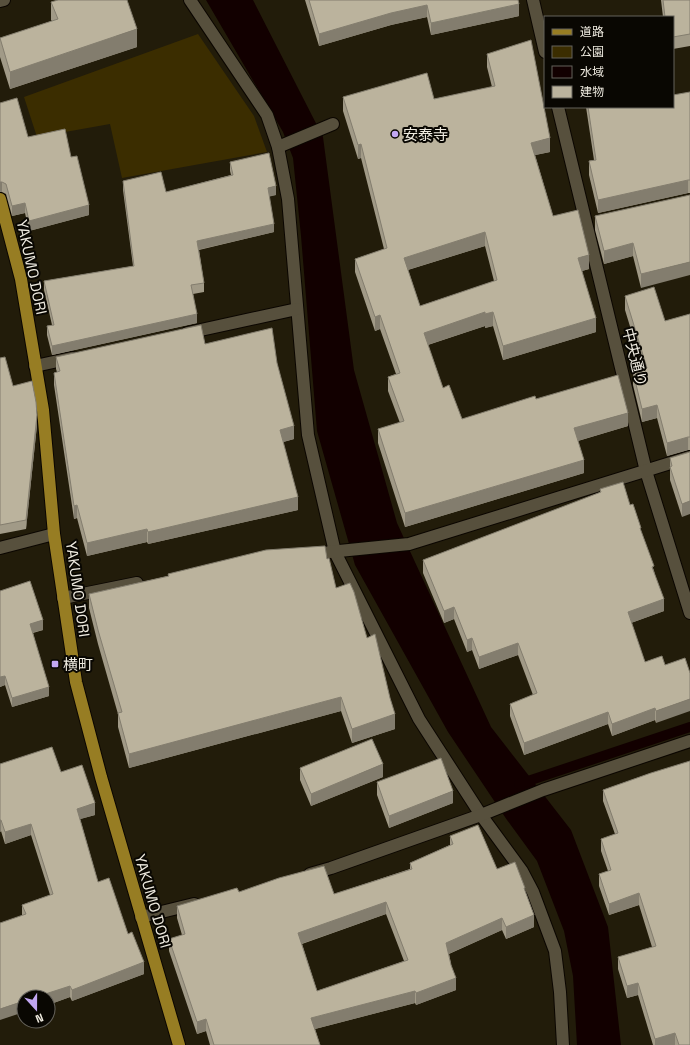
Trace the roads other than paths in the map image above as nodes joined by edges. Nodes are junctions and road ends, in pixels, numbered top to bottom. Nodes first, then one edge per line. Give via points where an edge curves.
1 (4, 0) edge
2 (190, 0) edge
3 (533, 0) edge
4 (0, 1) edge
5 (544, 48) edge
6 (558, 108) edge
7 (333, 124) dead end
8 (278, 147) junction
9 (0, 199) edge
10 (601, 221) edge
11 (586, 224) junction
12 (297, 309) junction
13 (174, 336) edge
14 (82, 356) edge
15 (35, 366) junction
16 (690, 457) edge
17 (646, 471) junction
18 (54, 534) junction
19 (0, 548) edge
20 (335, 552) junction
21 (319, 553) edge
22 (148, 581) edge
23 (63, 598) junction
24 (690, 613) edge
25 (690, 741) edge
26 (481, 816) junction
27 (302, 876) edge
28 (207, 901) edge
29 (142, 918) junction
30 (179, 1045) edge
31 (563, 1045) edge

1 - 4 street
2 - 8 street via 267,116
3 - 5 street
6 - 11 street, 中央通り
7 - 8 street
8 - 12 street via 288,199
9 - 15 main road, YAKUMO DORI via 21,279
10 - 11 street
11 - 17 street, 中央通り
12 - 13 street
12 - 20 street via 308,435
14 - 15 street
15 - 18 main road, YAKUMO DORI via 43,410
16 - 17 street
17 - 20 street via 409,544
17 - 24 street, 中央通り
18 - 19 street
18 - 23 main road, YAKUMO DORI
20 - 21 street
20 - 26 street via 420,719
22 - 23 street
23 - 29 main road, YAKUMO DORI via 76,682 100,777
25 - 26 street via 543,790
26 - 27 street
26 - 31 street via 522,871 533,892 555,951
28 - 29 street
29 - 30 main road, YAKUMO DORI

